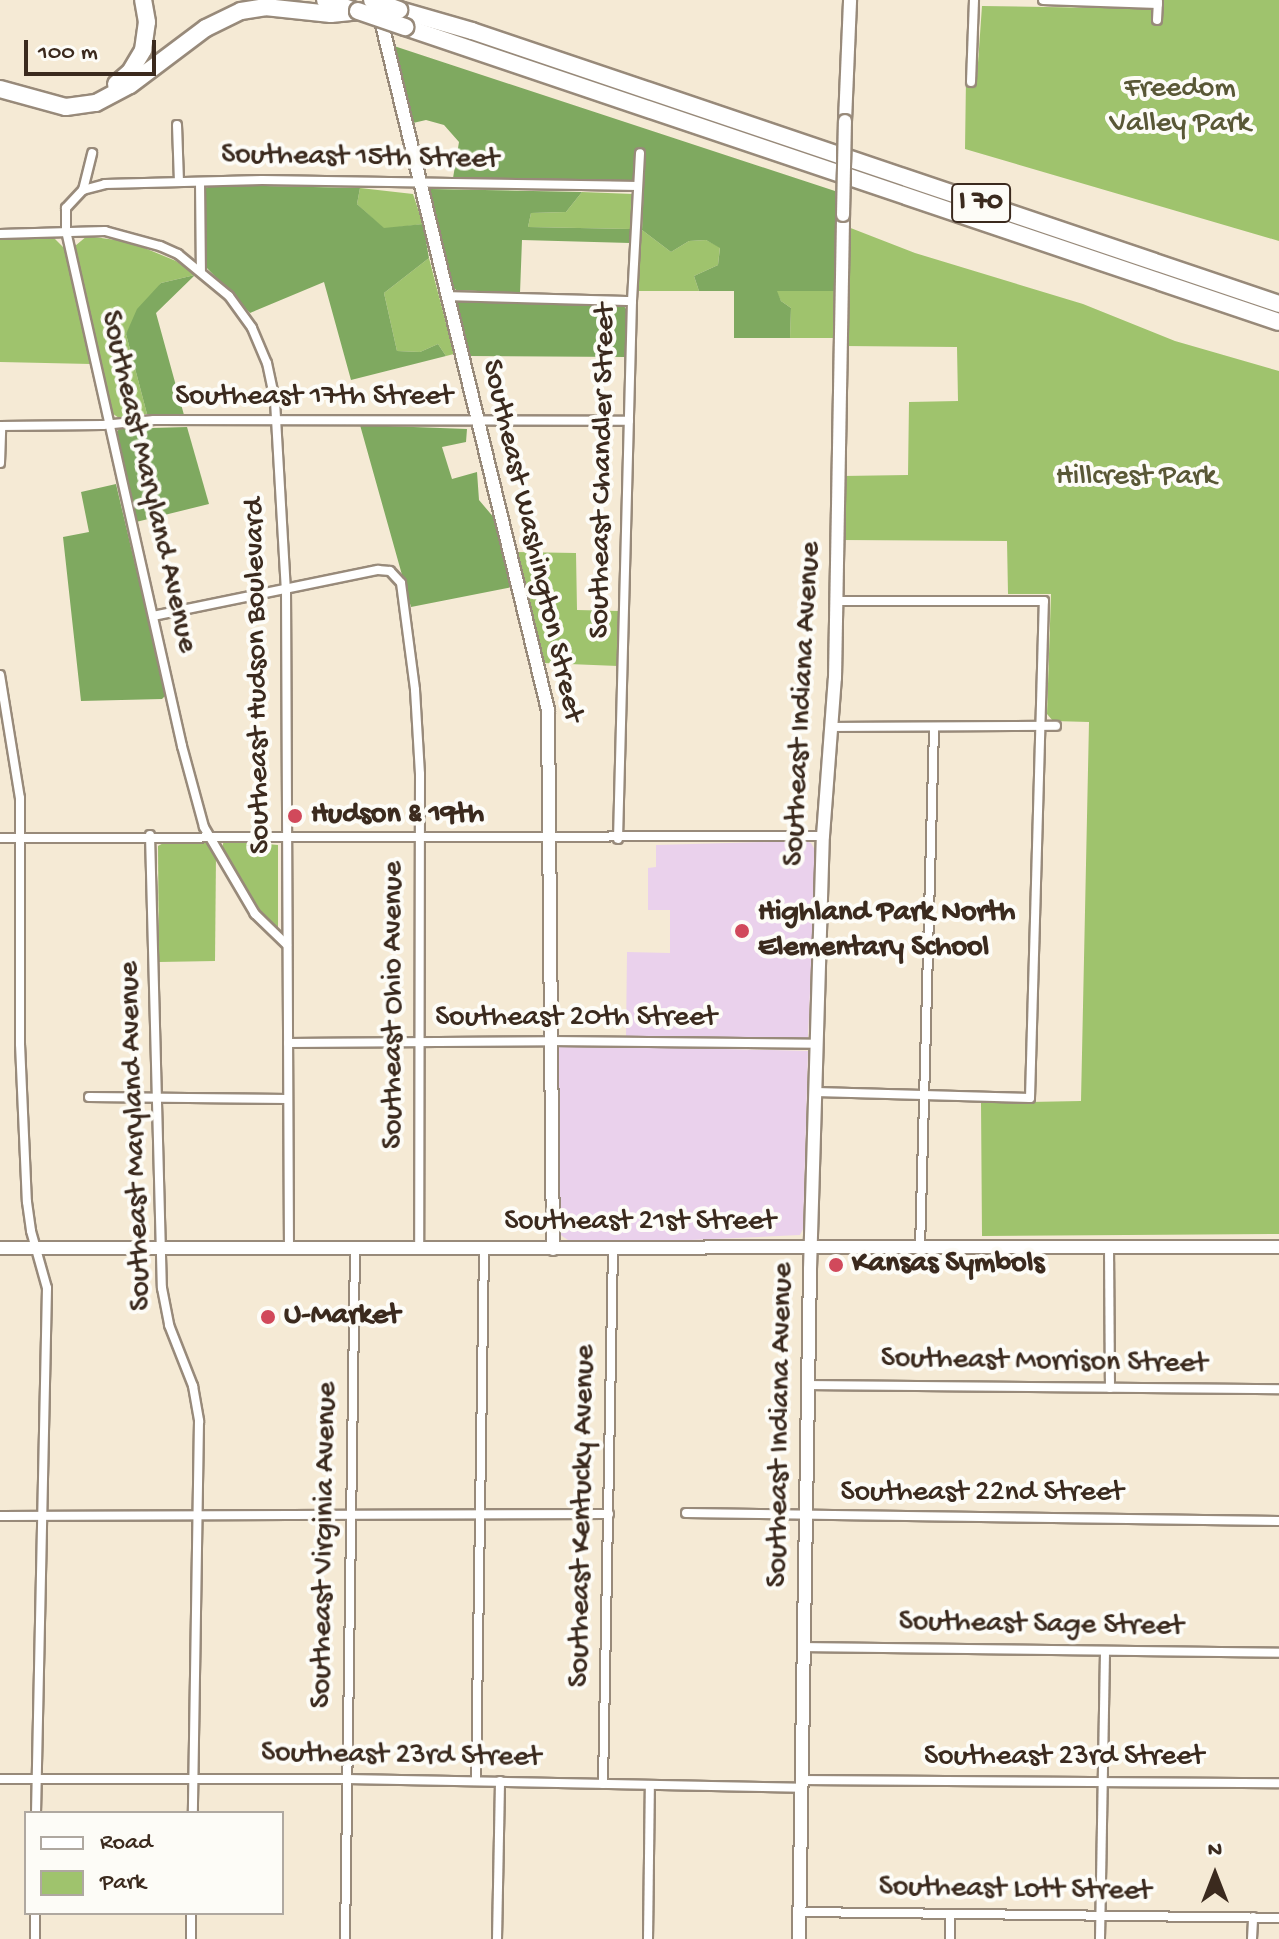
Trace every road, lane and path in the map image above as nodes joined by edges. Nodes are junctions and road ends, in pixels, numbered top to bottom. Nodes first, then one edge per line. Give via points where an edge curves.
1 (143, 0) edge
2 (325, 0) edge
3 (374, 0) edge
4 (850, 0) edge
5 (974, 0) edge
6 (1043, 0) edge
7 (1158, 2) edge
8 (402, 5) edge
9 (358, 11) junction
10 (1157, 20) dead end
11 (0, 80) edge
12 (971, 82) dead end
13 (0, 89) edge
14 (177, 125) dead end
15 (92, 153) dead end
16 (640, 153) dead end
17 (179, 182) junction
18 (200, 182) junction
19 (420, 183) junction
20 (638, 186) junction
21 (83, 190) junction
22 (66, 231) junction
23 (0, 234) edge
24 (201, 271) junction
25 (448, 296) junction
26 (632, 301) junction
27 (1279, 304) edge
28 (1279, 324) edge
29 (629, 421) junction
30 (277, 423) junction
31 (479, 423) junction
32 (109, 424) junction
33 (1, 426) edge
34 (0, 463) edge
35 (286, 589) junction
36 (837, 601) junction
37 (153, 616) junction
38 (0, 675) edge
39 (1040, 726) junction
40 (1056, 726) dead end
41 (832, 727) junction
42 (934, 728) junction
43 (150, 835) junction
44 (211, 836) junction
45 (823, 836) junction
46 (419, 837) junction
47 (551, 837) junction
48 (0, 838) edge
49 (287, 838) junction
50 (20, 839) junction
51 (618, 839) junction
52 (287, 945) junction
53 (551, 1041) junction
54 (288, 1043) junction
55 (419, 1043) junction
56 (817, 1044) junction
57 (816, 1092) junction
58 (924, 1096) junction
59 (89, 1097) dead end
60 (156, 1099) junction
61 (288, 1099) junction
62 (1279, 1247) edge
63 (0, 1248) edge
64 (37, 1248) junction
65 (160, 1248) junction
66 (419, 1248) junction
67 (484, 1248) junction
68 (1109, 1248) junction
69 (289, 1249) junction
70 (355, 1249) junction
71 (553, 1249) junction
72 (613, 1249) junction
73 (811, 1249) junction
74 (920, 1249) junction
75 (808, 1385) junction
76 (1110, 1388) junction
77 (1279, 1389) edge
78 (686, 1513) dead end
79 (198, 1514) junction
80 (350, 1514) junction
81 (609, 1514) junction
82 (480, 1515) junction
83 (0, 1516) edge
84 (42, 1517) junction
85 (806, 1517) junction
86 (1279, 1521) edge
87 (803, 1647) junction
88 (1105, 1651) junction
89 (1279, 1653) edge
90 (0, 1779) edge
91 (37, 1779) junction
92 (347, 1779) junction
93 (193, 1780) junction
94 (476, 1781) junction
95 (500, 1781) junction
96 (1279, 1783) edge
97 (603, 1784) junction
98 (801, 1784) junction
99 (1104, 1784) junction
100 (650, 1785) junction
101 (36, 1811) edge
102 (193, 1811) edge
103 (799, 1912) junction
104 (35, 1915) edge
105 (191, 1915) edge
106 (950, 1916) junction
107 (1100, 1916) junction
108 (1253, 1917) junction
109 (1279, 1918) edge
110 (35, 1939) edge
111 (191, 1939) edge
112 (345, 1939) edge
113 (497, 1939) edge
114 (648, 1939) edge
115 (799, 1939) edge
116 (950, 1939) edge
117 (1100, 1939) edge
118 (1252, 1939) edge

1 - 11 highway via 143,50 130,72 102,92 66,98
2 - 9 highway, I 70
3 - 8 highway, I 70, bridge
3 - 19 street, Southeast Washington Street
4 - 36 street, Southeast Indiana Avenue, bridge
5 - 12 street
6 - 7 street
7 - 10 street
8 - 27 highway, I 70
9 - 13 highway via 241,11 206,28 130,85 96,103 66,107
9 - 28 highway, I 70, bridge
14 - 17 street
15 - 21 street
16 - 20 street, Southeast Chandler Street
17 - 18 street, Southeast 15th Street
17 - 21 street, Southeast 15th Street via 105,184
18 - 19 street, Southeast 15th Street
18 - 24 street
19 - 20 street, Southeast 15th Street
19 - 25 street, Southeast Washington Street
20 - 26 street, Southeast Chandler Street
21 - 22 street via 66,208
22 - 23 street
22 - 24 street, Southeast Hudson Boulevard via 105,231 143,239
22 - 32 street, Southeast Maryland Avenue
24 - 30 street, Southeast Hudson Boulevard via 229,296 252,328 272,381
25 - 26 street
25 - 31 street, Southeast Washington Street
26 - 29 street, Southeast Chandler Street
29 - 31 street, Southeast 17th Street
29 - 51 street, Southeast Chandler Street
30 - 31 street, Southeast 17th Street
30 - 32 street, Southeast 17th Street
30 - 35 street, Southeast Hudson Boulevard
31 - 47 street, Southeast Washington Street via 548,710
32 - 33 street, Southeast 17th Street
32 - 37 street, Southeast Maryland Avenue
33 - 34 street
35 - 37 street
35 - 46 street, Southeast Ohio Avenue via 378,570 394,574 401,583 415,690
35 - 49 street, Southeast Hudson Boulevard
36 - 39 street via 1044,601
36 - 41 street, Southeast Indiana Avenue
37 - 44 street, Southeast Maryland Avenue via 182,746
38 - 50 street via 18,776
39 - 40 street
39 - 42 street
39 - 58 street via 1030,1098
41 - 42 street
41 - 45 street, Southeast Indiana Avenue
42 - 58 street
43 - 44 street
43 - 50 street
43 - 60 street, Southeast Maryland Avenue
44 - 49 street
44 - 52 street, Southeast Maryland Avenue via 255,914
45 - 51 street
45 - 56 street, Southeast Indiana Avenue
46 - 47 street
46 - 49 street
46 - 55 street, Southeast Ohio Avenue
47 - 51 street
47 - 53 street, Southeast Washington Street
48 - 50 street
49 - 52 street, Southeast Hudson Boulevard
50 - 64 street via 22,1091 27,1202
52 - 54 street, Southeast Hudson Boulevard
53 - 55 street, Southeast 20th Street
53 - 56 street, Southeast 20th Street
53 - 71 street, Southeast Washington Street
54 - 55 street, Southeast 20th Street
54 - 61 street, Southeast Hudson Boulevard
55 - 66 street, Southeast Ohio Avenue
56 - 57 street, Southeast Indiana Avenue
57 - 58 street
57 - 73 street, Southeast Indiana Avenue
58 - 74 street
59 - 60 street
60 - 61 street
60 - 65 street, Southeast Maryland Avenue
61 - 69 street, Southeast Hudson Boulevard
62 - 68 street, Southeast 21st Street
63 - 64 street, Southeast 21st Street
64 - 65 street, Southeast 21st Street
64 - 84 street via 47,1288
65 - 69 street, Southeast 21st Street
65 - 79 street, Southeast Maryland Avenue via 166,1316 197,1402
66 - 67 street, Southeast 21st Street
66 - 70 street, Southeast 21st Street
67 - 71 street, Southeast 21st Street
67 - 82 street
68 - 74 street, Southeast 21st Street
68 - 76 street
69 - 70 street, Southeast 21st Street
70 - 80 street, Southeast Virginia Avenue
71 - 72 street, Southeast 21st Street
72 - 73 street, Southeast 21st Street
72 - 81 street, Southeast Kentucky Avenue
73 - 74 street, Southeast 21st Street
73 - 75 street, Southeast Indiana Avenue
75 - 76 street, Southeast Morrison Street
75 - 85 street, Southeast Indiana Avenue
76 - 77 street, Southeast Morrison Street
78 - 85 street, Southeast 22nd Street
79 - 80 street
79 - 84 street
79 - 93 street, Southeast Maryland Avenue
80 - 82 street
80 - 92 street, Southeast Virginia Avenue
81 - 82 street
81 - 97 street, Southeast Kentucky Avenue
82 - 94 street
83 - 84 street
84 - 91 street
85 - 86 street, Southeast 22nd Street
85 - 87 street, Southeast Indiana Avenue
87 - 88 street, Southeast Sage Street
87 - 98 street, Southeast Indiana Avenue
88 - 89 street, Southeast Sage Street
88 - 99 street
90 - 91 street, Southeast 23rd Street
91 - 93 street, Southeast 23rd Street
91 - 101 street
92 - 93 street, Southeast 23rd Street
92 - 94 street, Southeast 23rd Street
92 - 112 street, Southeast Virginia Avenue
93 - 102 street, Southeast Maryland Avenue
94 - 95 street, Southeast 23rd Street
95 - 97 street, Southeast 23rd Street
95 - 113 street
96 - 99 street, Southeast 23rd Street
97 - 100 street, Southeast 23rd Street
98 - 99 street, Southeast 23rd Street
98 - 100 street, Southeast 23rd Street
98 - 103 street, Southeast Indiana Avenue
99 - 107 street
100 - 114 street
103 - 106 street, Southeast Lott Street
103 - 115 street, Southeast Indiana Avenue
104 - 110 street
105 - 111 street
106 - 107 street, Southeast Lott Street
106 - 116 street
107 - 108 street, Southeast Lott Street
107 - 117 street
108 - 109 street, Southeast Lott Street
108 - 118 street

